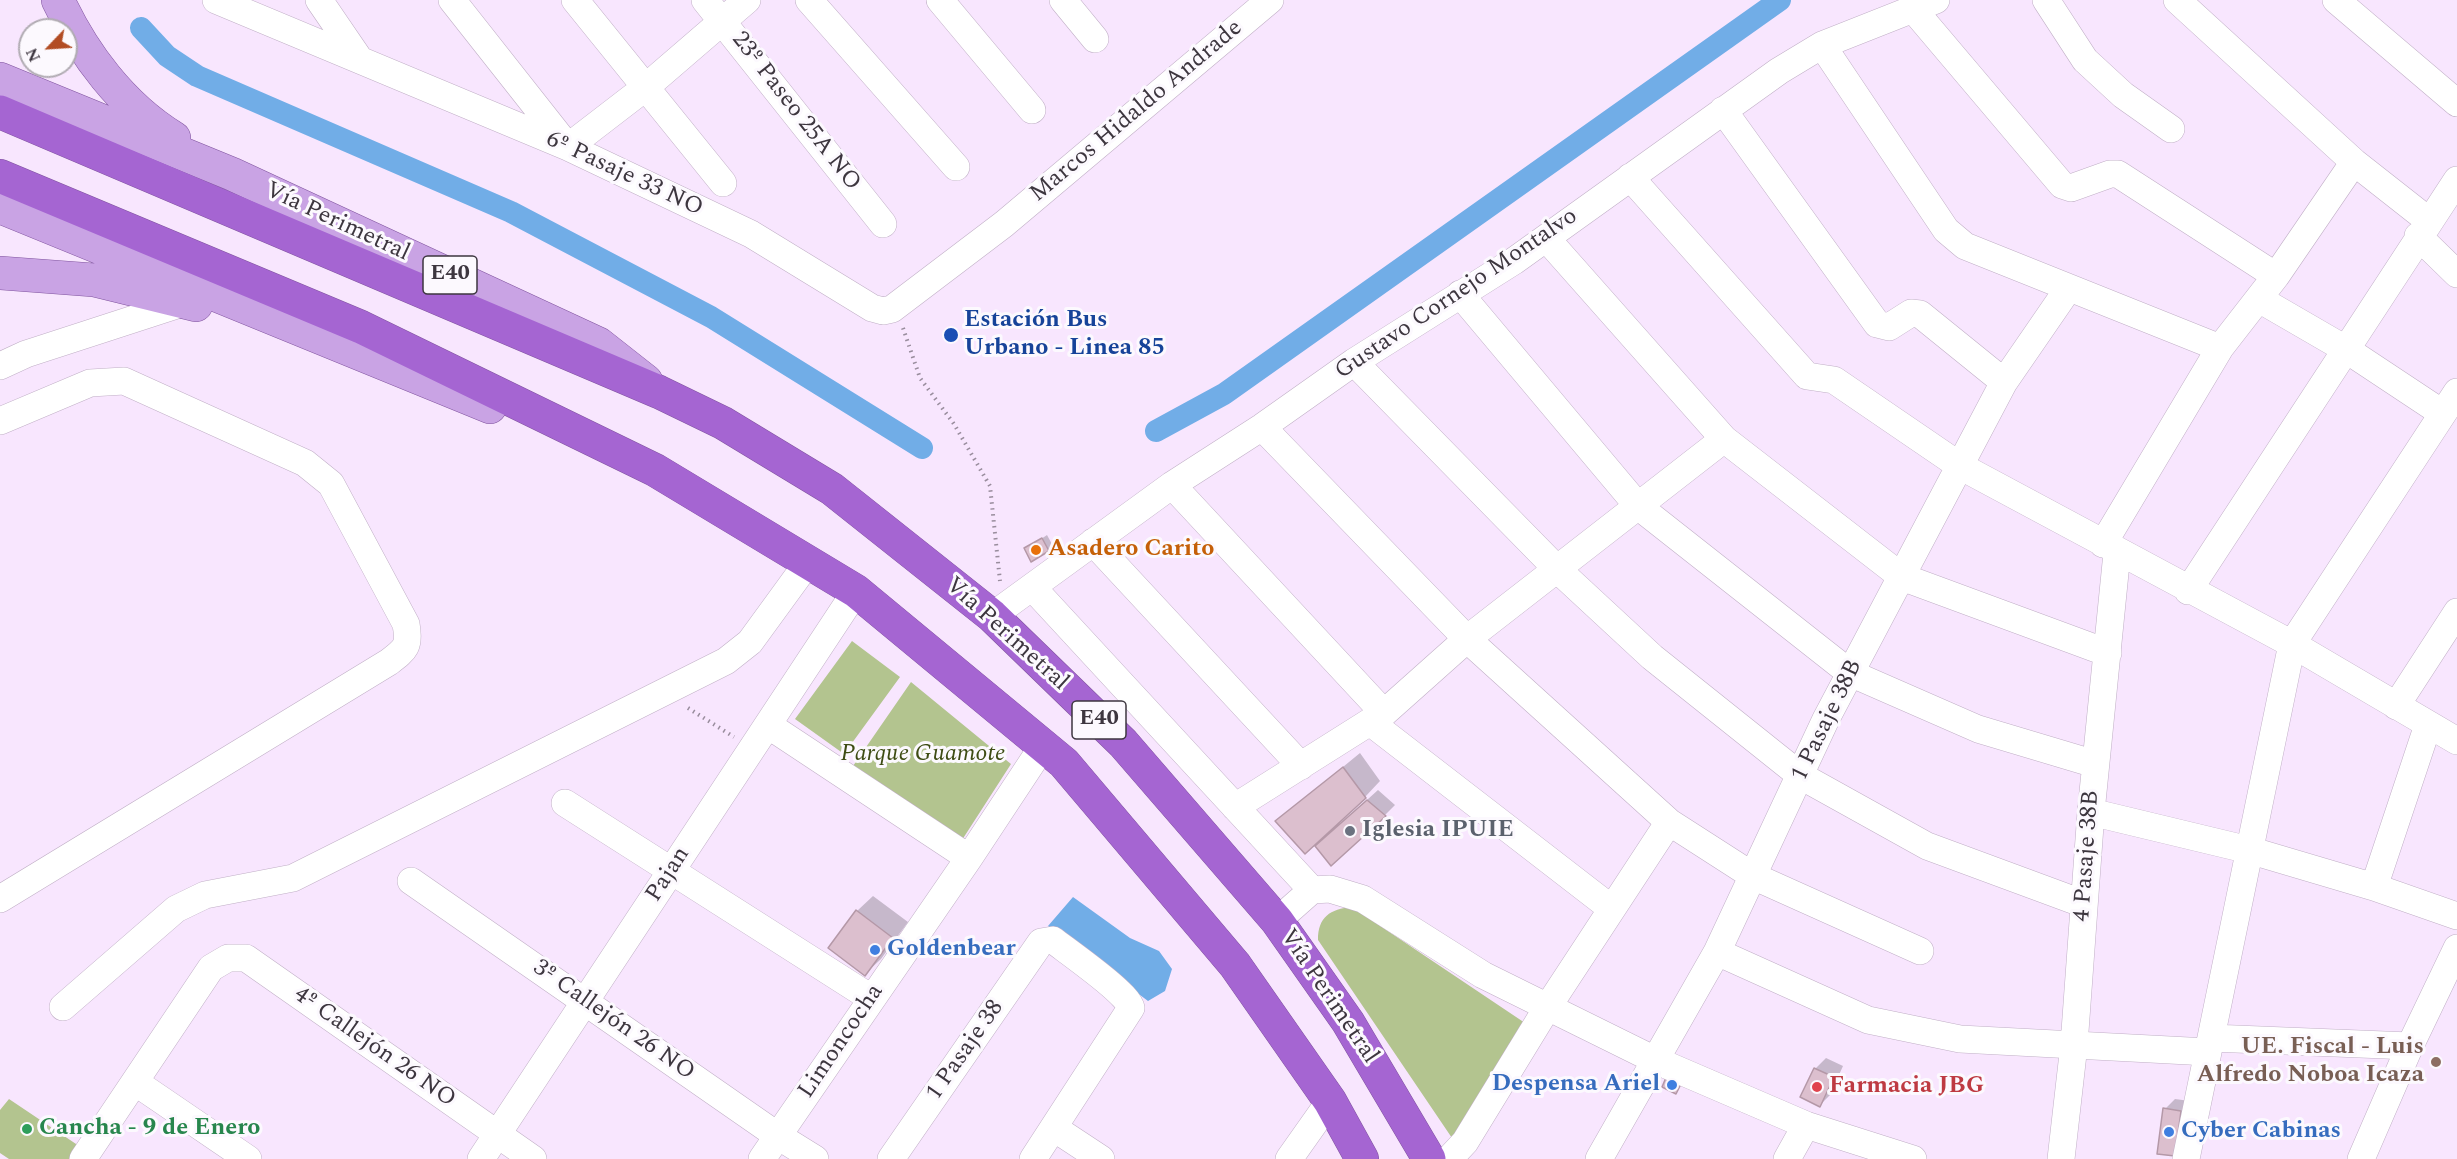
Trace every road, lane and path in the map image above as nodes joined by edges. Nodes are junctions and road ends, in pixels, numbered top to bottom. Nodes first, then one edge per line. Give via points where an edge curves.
1 (58, 0) edge
2 (216, 0) edge
3 (319, 0) edge
4 (452, 0) edge
5 (575, 0) edge
6 (747, 0) edge
7 (809, 0) edge
8 (940, 0) edge
9 (1063, 0) edge
10 (1270, 0) edge
11 (2046, 0) edge
12 (2177, 0) edge
13 (2336, 0) edge
14 (1925, 4) edge
15 (714, 10) edge
16 (1095, 39) dead end
17 (1822, 45) junction
18 (360, 60) junction
19 (0, 79) edge
20 (646, 87) junction
21 (2457, 103) edge
22 (1032, 110) dead end
23 (1723, 110) junction
24 (0, 112) edge
25 (2171, 129) dead end
26 (568, 147) junction
27 (2354, 162) junction
28 (956, 167) dead end
29 (232, 174) junction
30 (0, 176) edge
31 (1630, 177) junction
32 (2457, 180) edge
33 (723, 183) dead end
34 (0, 207) edge
35 (883, 224) dead end
36 (2423, 228) junction
37 (1546, 238) junction
38 (0, 273) edge
39 (2457, 274) edge
40 (2276, 276) junction
41 (2068, 289) junction
42 (1460, 294) junction
43 (2259, 298) junction
44 (183, 303) junction
45 (892, 309) junction
46 (283, 324) junction
47 (2220, 348) junction
48 (2347, 350) junction
49 (1354, 362) junction
50 (0, 366) edge
51 (2004, 382) junction
52 (659, 392) junction
53 (2449, 403) edge
54 (0, 422) edge
55 (1262, 427) junction
56 (1724, 439) junction
57 (1960, 466) junction
58 (655, 470) junction
59 (1172, 485) junction
60 (1638, 507) junction
61 (1093, 542) junction
62 (2110, 548) junction
63 (809, 561) junction
64 (1557, 569) junction
65 (1902, 577) junction
66 (1032, 587) junction
67 (856, 591) junction
68 (2188, 591) junction
69 (1001, 610) junction
70 (2457, 612) edge
71 (1467, 639) junction
72 (2292, 644) junction
73 (2108, 653) junction
74 (1850, 673) junction
75 (2396, 706) junction
76 (688, 708) dead end
77 (1377, 718) junction
78 (768, 725) junction
79 (2428, 725) junction
80 (2457, 741) edge
81 (1044, 746) junction
82 (752, 748) junction
83 (2096, 764) junction
84 (1301, 766) junction
85 (1801, 776) junction
86 (565, 803) dead end
87 (1235, 807) junction
88 (2091, 812) junction
89 (1668, 822) junction
90 (2249, 850) junction
91 (969, 858) junction
92 (672, 872) junction
93 (1753, 876) junction
94 (411, 881) dead end
95 (2374, 887) junction
96 (1312, 890) junction
97 (0, 899) edge
98 (2084, 904) junction
99 (1612, 909) junction
100 (2457, 916) edge
101 (1277, 921) junction
102 (2457, 948) edge
103 (1920, 951) dead end
104 (1717, 952) junction
105 (871, 998) junction
106 (585, 1002) junction
107 (63, 1007) dead end
108 (1547, 1008) junction
109 (2074, 1045) junction
110 (2210, 1045) junction
111 (2410, 1046) junction
112 (1655, 1060) junction
113 (135, 1082) junction
114 (1330, 1101) junction
115 (1806, 1125) junction
116 (1054, 1128) junction
117 (497, 1134) junction
118 (778, 1136) junction
119 (1463, 1153) edge
120 (83, 1159) edge
121 (248, 1159) edge
122 (481, 1159) edge
123 (533, 1159) edge
124 (762, 1159) edge
125 (815, 1159) edge
126 (891, 1159) edge
127 (1033, 1159) edge
128 (1101, 1159) edge
129 (1289, 1159) edge
130 (1362, 1159) edge
131 (1429, 1159) edge
132 (1599, 1159) edge
133 (1787, 1159) edge
134 (1913, 1159) edge
135 (2061, 1159) edge
136 (2186, 1159) edge
137 (2361, 1159) edge

1 - 29 main road via 93,61 132,105 162,131
2 - 18 street, 6º Pasaje 33 NO
3 - 18 street
4 - 26 street
5 - 20 street
6 - 15 street
7 - 28 street
8 - 22 street
9 - 16 street
10 - 45 street, Marcos Hidaldo Andrade via 1004,224
11 - 25 street via 2085,60 2123,95
12 - 27 street
13 - 21 street
14 - 17 street, Gustavo Cornejo Montalvo
14 - 40 street via 2062,185 2071,188 2118,174
15 - 20 street
15 - 35 street, 23º Paseo 25A NO
17 - 23 street, Gustavo Cornejo Montalvo
17 - 41 street via 1946,230 1980,254
18 - 26 street, 6º Pasaje 33 NO
19 - 29 main road, Vía Perimetral / E40
20 - 26 street
20 - 33 street
23 - 31 street, Gustavo Cornejo Montalvo
23 - 51 street via 1877,324 1889,327 1911,313 1920,314
24 - 52 highway, Vía Perimetral
26 - 45 street, 6º Pasaje 33 NO via 752,234 872,308
27 - 36 street
27 - 40 street, 4 Pasaje 38B
29 - 52 main road, Vía Perimetral / E40 via 599,344
30 - 58 highway via 361,327
31 - 37 street, Gustavo Cornejo Montalvo
31 - 57 street via 1807,376 1834,380
32 - 36 street
34 - 46 main road
36 - 39 street
36 - 48 street
37 - 42 street, Gustavo Cornejo Montalvo
37 - 56 street
38 - 44 main road via 94,280
40 - 43 street, 4 Pasaje 38B
41 - 47 street
41 - 51 street, 1 Pasaje 38B
42 - 49 street, Gustavo Cornejo Montalvo
42 - 60 street
43 - 47 street, 4 Pasaje 38B
43 - 48 street
44 - 46 main road
44 - 50 street
45 - 69 path via 902,325 920,378 954,424 990,486 1003,592
46 - 58 main road, E40 via 457,392 606,461
47 - 62 street, 4 Pasaje 38B
48 - 53 street
48 - 68 street
49 - 55 street, Gustavo Cornejo Montalvo
49 - 64 street
51 - 57 street, 1 Pasaje 38B
52 - 69 highway, Vía Perimetral / E40 via 723,423 832,489
53 - 72 street
54 - 97 street via 90,383 124,381 305,463 331,484 406,624 409,639 404,650 390,662
55 - 59 street, Gustavo Cornejo Montalvo
55 - 71 street
56 - 60 street
56 - 65 street
57 - 62 street
57 - 65 street, 1 Pasaje 38B
58 - 63 highway, E40
59 - 61 street, Gustavo Cornejo Montalvo
59 - 77 street
60 - 64 street
60 - 74 street
61 - 66 street, Gustavo Cornejo Montalvo
61 - 84 street
62 - 68 street
62 - 73 street, 4 Pasaje 38B
63 - 67 highway, E40
63 - 107 street via 750,642 726,661 293,878 205,895 176,909
64 - 71 street
64 - 85 street via 1652,657
65 - 73 street
65 - 74 street, 1 Pasaje 38B
66 - 69 street, Gustavo Cornejo Montalvo
66 - 87 street
67 - 78 street, Pajan
67 - 81 highway, E40
68 - 72 street
69 - 101 highway, Vía Perimetral / E40
70 - 75 street
71 - 77 street
71 - 89 street
72 - 75 street
72 - 90 street
73 - 83 street, 4 Pasaje 38B
74 - 83 street via 1978,729
74 - 85 street, 1 Pasaje 38B
75 - 79 street
76 - 82 path
77 - 84 street
77 - 99 street
78 - 82 street, Pajan
78 - 91 street
79 - 80 street
79 - 95 street
81 - 91 street, Limoncocha
81 - 114 highway, E40 via 1065,763 1235,965
82 - 92 street, Pajan
83 - 88 street, 4 Pasaje 38B
84 - 87 street
85 - 93 street, 1 Pasaje 38B
85 - 98 street via 1927,846
86 - 92 street
87 - 96 street
88 - 90 street
88 - 98 street, 4 Pasaje 38B
89 - 93 street
89 - 99 street
90 - 95 street
90 - 110 street
91 - 105 street, Limoncocha
92 - 105 street
92 - 106 street, Pajan
93 - 103 street
93 - 104 street, 1 Pasaje 38B
94 - 106 street, 3º Callejón 26 NO
95 - 100 street
96 - 101 street
96 - 108 street via 1330,890 1363,899 1483,975
98 - 109 street, 4 Pasaje 38B
99 - 108 street
101 - 131 highway, Vía Perimetral / E40 via 1348,1022
102 - 111 street
104 - 109 street via 1868,1020 1960,1039
104 - 112 street, 1 Pasaje 38B
105 - 118 street, Limoncocha
106 - 117 street, Pajan
106 - 118 street, 3º Callejón 26 NO
108 - 112 street
108 - 119 street
109 - 110 street
109 - 135 street, 4 Pasaje 38B
110 - 111 street
110 - 136 street
111 - 137 street
112 - 115 street
112 - 132 street, 1 Pasaje 38B
113 - 117 street, 4º Callejón 26 NO via 211,968 228,958 246,958
113 - 120 street
113 - 121 street
114 - 129 street
114 - 130 highway, E40
115 - 133 street
115 - 134 street
116 - 126 street, 1 Pasaje 38 via 1131,1008 1128,999 1053,940 1041,942
116 - 127 street
116 - 128 street
117 - 122 street, Pajan
117 - 123 street, 4º Callejón 26 NO
118 - 124 street, Limoncocha
118 - 125 street, 3º Callejón 26 NO

